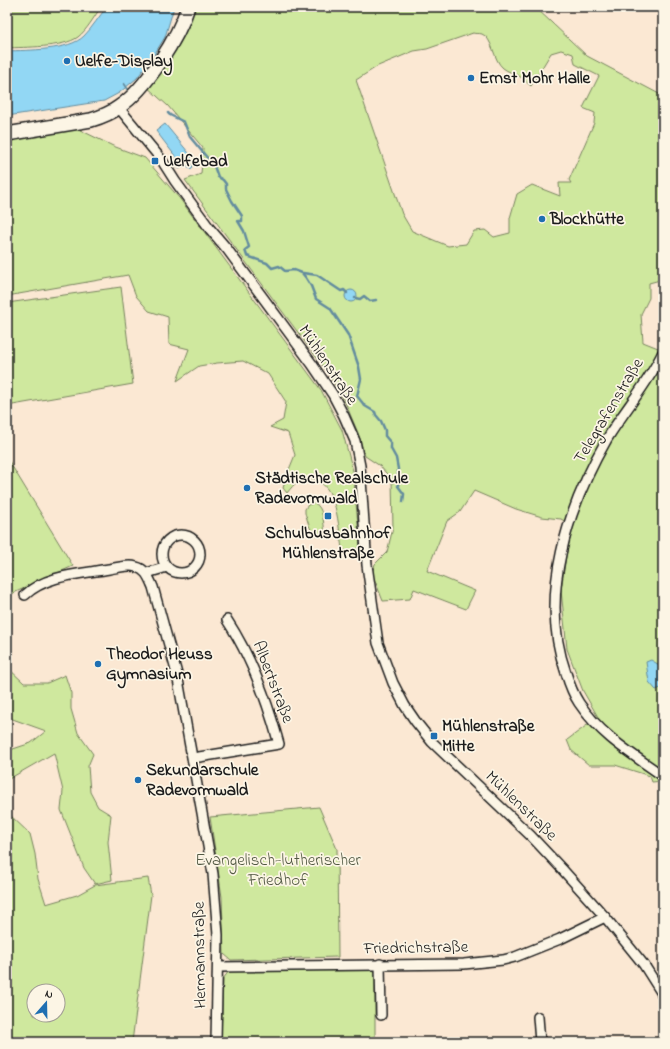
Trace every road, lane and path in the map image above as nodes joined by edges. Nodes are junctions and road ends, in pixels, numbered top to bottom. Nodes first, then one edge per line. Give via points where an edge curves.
1 (188, 7) edge
2 (119, 108) junction
3 (7, 134) edge
4 (663, 352) edge
5 (168, 567) junction
6 (147, 574) junction
7 (25, 596) dead end
8 (226, 620) dead end
9 (193, 758) junction
10 (663, 776) edge
11 (605, 917) junction
12 (380, 964) junction
13 (218, 967) junction
14 (663, 995) edge
15 (381, 1015) dead end
16 (538, 1017) dead end
17 (216, 1042) edge
18 (540, 1042) edge

1 - 2 main road via 165,54 136,92
2 - 3 main road via 91,120
2 - 11 street, Mühlenstraße via 161,158 175,181 312,364 344,416 355,441 360,466 368,565 378,643 405,706 432,742 531,836
4 - 10 street, Telegrafenstraße via 635,400 608,438 577,501 559,561 555,614 556,634 563,665 579,702 614,741
5 - 5 street via 173,571 184,572 195,566 200,552 193,539 179,535 166,542 162,555
5 - 6 street
6 - 7 street via 142,569 130,566 71,575 33,588
6 - 9 street, Hermannstraße via 153,587 177,674
8 - 9 street, Albertstraße via 238,636 252,664 279,744
9 - 13 street, Hermannstraße via 213,874
11 - 12 street, Friedrichstraße via 560,939 503,960 464,964
11 - 14 street, Mühlenstraße via 644,965
12 - 13 street, Friedrichstraße
12 - 15 street
13 - 17 street, Hermannstraße
16 - 18 street

